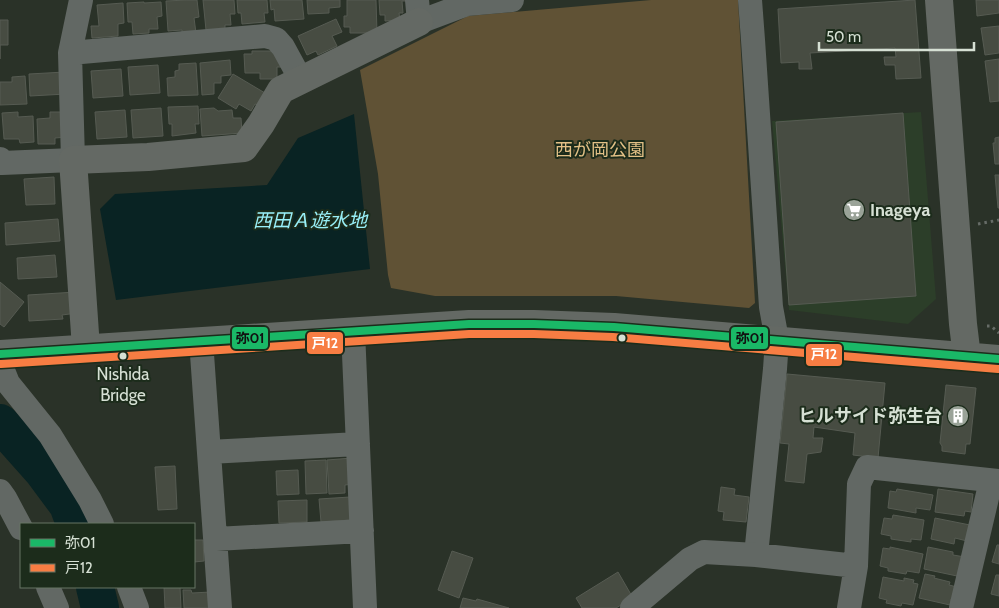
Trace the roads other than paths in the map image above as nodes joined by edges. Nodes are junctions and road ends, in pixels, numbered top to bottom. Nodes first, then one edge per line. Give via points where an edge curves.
1 (81, 0) edge
2 (512, 0) edge
3 (750, 0) edge
4 (939, 0) edge
5 (418, 11) edge
6 (70, 53) junction
7 (301, 80) junction
8 (0, 159) edge
9 (73, 160) junction
10 (354, 331) junction
11 (201, 340) junction
12 (777, 340) junction
13 (86, 348) junction
14 (0, 354) edge
15 (966, 357) junction
16 (999, 359) edge
17 (0, 363) edge
18 (358, 444) junction
19 (209, 452) junction
20 (995, 481) edge
21 (0, 491) edge
22 (102, 523) edge
23 (20, 526) edge
24 (362, 531) junction
25 (216, 539) junction
26 (756, 555) junction
27 (856, 566) junction
28 (48, 588) edge
29 (129, 588) edge
30 (57, 608) edge
31 (137, 608) edge
32 (220, 608) edge
33 (365, 608) edge
34 (632, 608) edge
35 (849, 608) edge
36 (961, 608) edge

1 - 6 street
2 - 5 street
3 - 12 street via 771,307
4 - 15 main road
5 - 7 main road
6 - 7 street via 265,36 276,39 283,47
6 - 9 street
7 - 9 main road via 281,90 244,148
8 - 9 street via 2,163
9 - 13 main road
10 - 11 main road
10 - 12 main road via 469,324 534,324
10 - 18 street
11 - 13 main road
11 - 19 street
12 - 15 main road
12 - 26 street
13 - 14 main road
15 - 16 main road
17 - 22 street via 8,383 50,435
18 - 19 street
18 - 24 street
19 - 25 street
20 - 27 street via 867,467 859,484
20 - 36 street
21 - 23 street
24 - 25 street
24 - 33 street
25 - 32 street
26 - 27 street
26 - 34 street via 704,552 690,559
27 - 35 street
28 - 30 street
29 - 31 street

